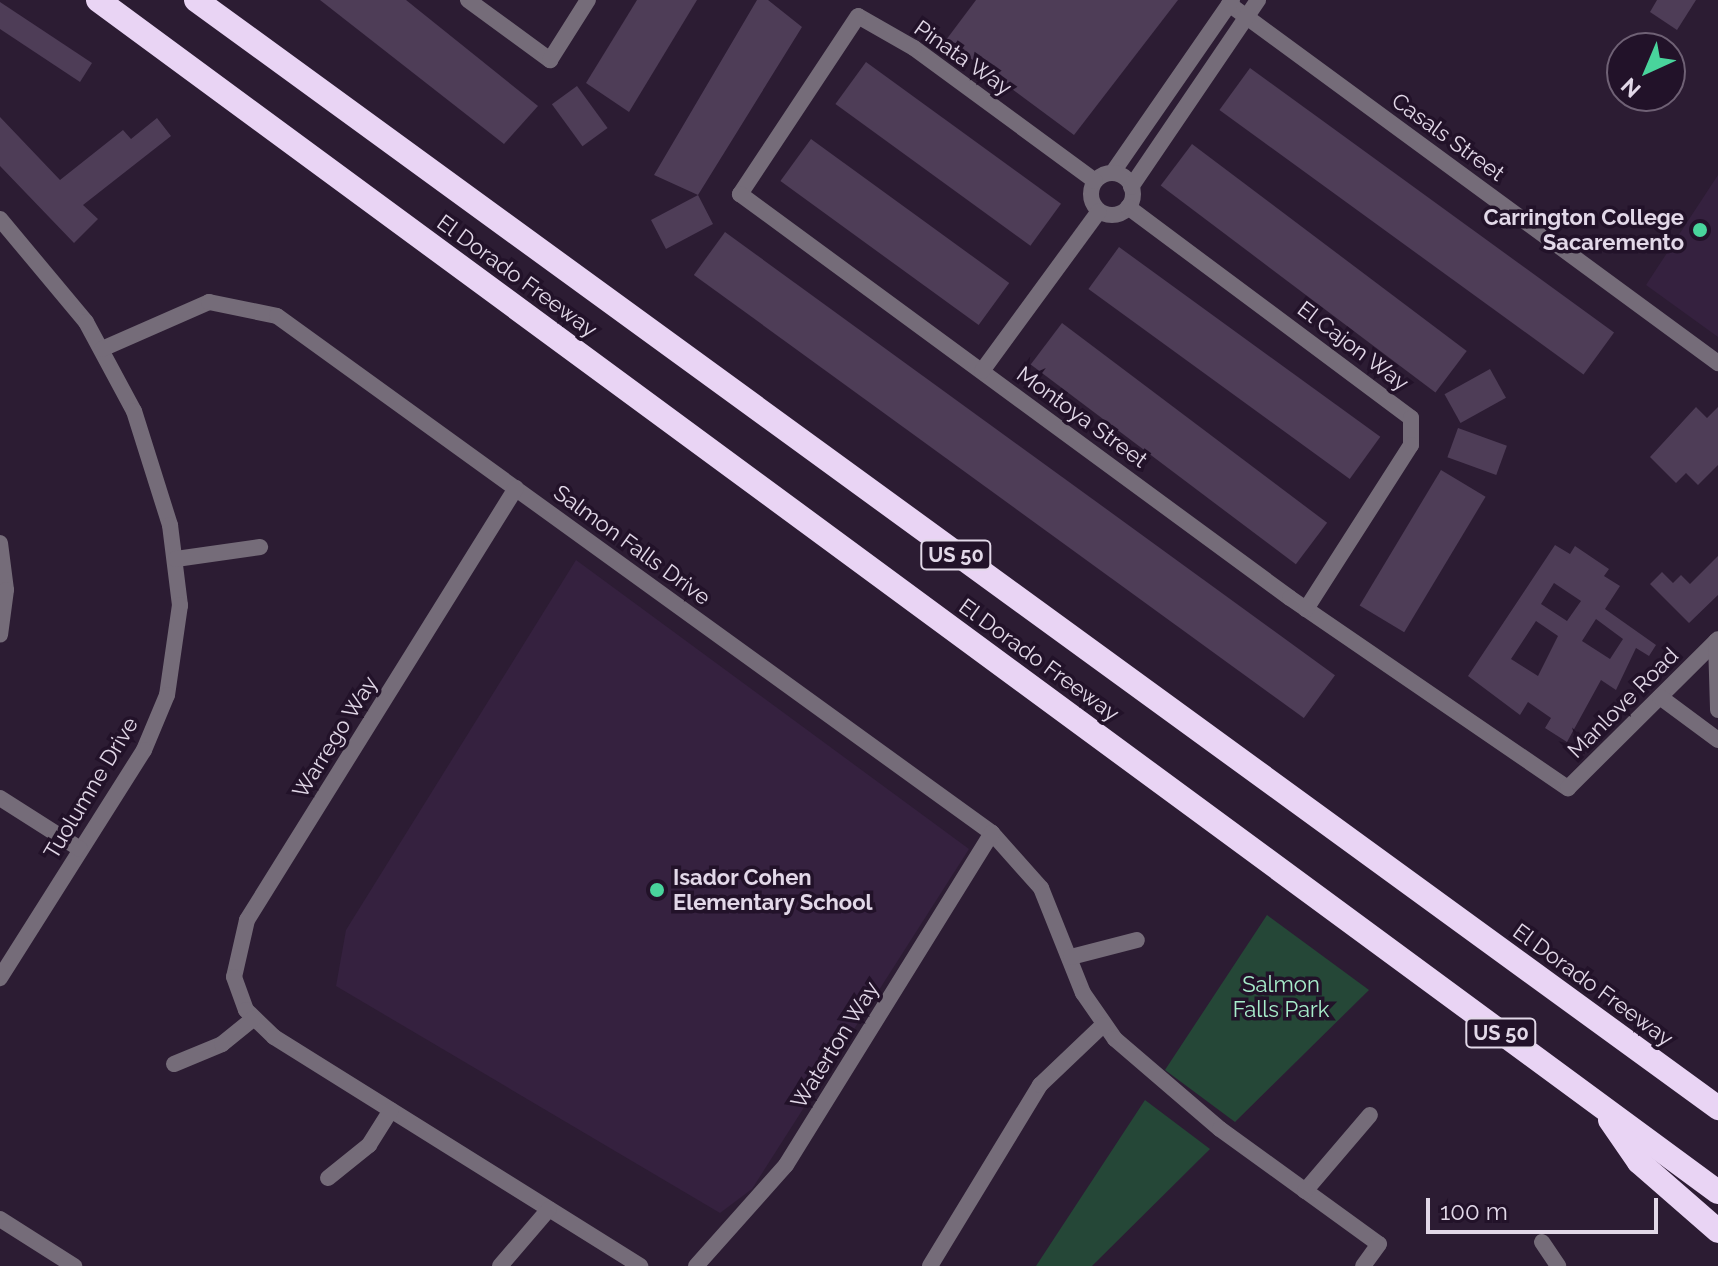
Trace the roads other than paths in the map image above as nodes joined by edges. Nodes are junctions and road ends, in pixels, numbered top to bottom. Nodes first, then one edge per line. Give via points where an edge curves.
1 (98, 0) edge
2 (196, 0) edge
3 (468, 0) edge
4 (588, 0) edge
5 (1258, 0) edge
6 (1230, 2) edge
7 (1246, 17) junction
8 (1113, 172) junction
9 (1095, 181) junction
10 (1131, 187) junction
11 (740, 194) joint
12 (1128, 207) junction
13 (1099, 211) junction
14 (0, 219) edge
15 (102, 349) junction
16 (1718, 363) edge
17 (982, 371) junction
18 (516, 488) junction
19 (0, 543) edge
20 (260, 547) dead end
21 (176, 559) junction
22 (1306, 609) junction
23 (0, 635) edge
24 (1717, 640) edge
25 (1399, 672) joint
26 (1660, 697) junction
27 (1718, 710) edge
28 (1718, 740) edge
29 (0, 798) edge
30 (992, 833) junction
31 (80, 849) junction
32 (1137, 940) dead end
33 (1071, 957) junction
34 (0, 978) edge
35 (253, 1019) junction
36 (1103, 1025) junction
37 (174, 1064) dead end
38 (1599, 1105) junction
39 (1718, 1108) edge
40 (391, 1110) junction
41 (1370, 1115) dead end
42 (328, 1178) dead end
43 (1305, 1191) junction
44 (1718, 1192) edge
45 (549, 1209) junction
46 (0, 1219) edge
47 (1718, 1231) edge
48 (1542, 1242) dead end
49 (74, 1266) edge
50 (500, 1266) edge
51 (640, 1266) edge
52 (696, 1266) edge
53 (930, 1266) edge
54 (1363, 1266) edge
55 (1558, 1266) edge

1 - 38 highway, El Dorado Freeway / US 50
2 - 39 highway, El Dorado Freeway / US 50
3 - 4 street via 550,60
5 - 7 street
6 - 7 street, Casals Street
6 - 8 street
7 - 10 street
7 - 16 street, Casals Street
8 - 9 street
8 - 10 street
9 - 11 street, Pinata Way via 914,48 858,16
9 - 13 street via 1091,197
10 - 12 street
11 - 17 street, Montoya Street
12 - 13 street via 1111,215
12 - 22 street, El Cajon Way via 1411,418 1411,445
13 - 17 street
14 - 15 street, Tuolumne Drive
15 - 18 street, Salmon Falls Drive via 186,307 255,307
15 - 21 street, Tuolumne Drive via 149,448
17 - 22 street, Montoya Street
18 - 30 street, Salmon Falls Drive
18 - 35 street, Warrego Way via 241,930 234,977
19 - 23 street via 6,590
20 - 21 street
21 - 31 street, Tuolumne Drive via 179,635 167,695 144,750
22 - 25 street, Montoya Street
24 - 26 street, Manlove Road
24 - 27 street
25 - 26 street, Manlove Road via 1568,788
26 - 28 street
29 - 31 street
30 - 33 street, Salmon Falls Drive via 1041,888
30 - 52 street, Waterton Way via 786,1165
31 - 34 street, Tuolumne Drive
32 - 33 street
33 - 36 street, Salmon Falls Drive
35 - 37 street via 222,1044
35 - 40 street
36 - 43 street, Salmon Falls Drive via 1200,1113
36 - 53 street via 1040,1085
38 - 44 highway, El Dorado Freeway / US 50
38 - 47 highway via 1639,1162
40 - 42 street via 369,1145
40 - 45 street
41 - 43 street
43 - 54 street, Salmon Falls Drive via 1379,1244
45 - 50 street
45 - 51 street
46 - 49 street
48 - 55 street

